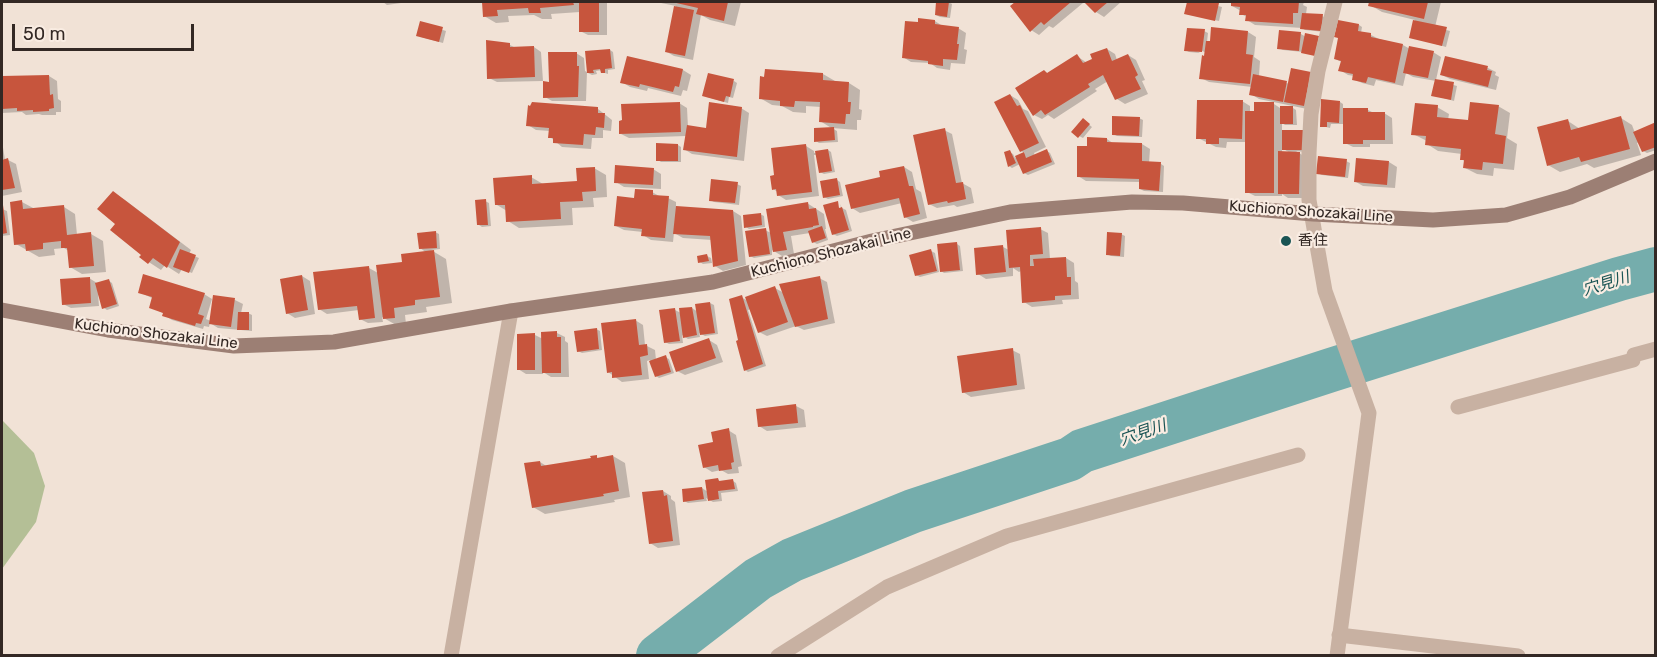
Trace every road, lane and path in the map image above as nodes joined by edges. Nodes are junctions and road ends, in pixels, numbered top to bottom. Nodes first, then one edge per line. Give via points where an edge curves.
1 (1335, 2) edge
2 (1656, 161) edge
3 (1313, 214) junction
4 (2, 310) edge
5 (511, 311) junction
6 (1656, 349) edge
7 (1458, 407) dead end
8 (1298, 455) dead end
9 (1339, 635) junction
10 (451, 656) edge
11 (778, 656) edge
12 (1337, 656) edge
13 (1518, 656) edge

1 - 3 street via 1311,114 1309,200
2 - 3 main road, Kuchiono Shozakai Line via 1570,197 1506,215 1433,220
3 - 5 main road, Kuchiono Shozakai Line via 1132,202 1010,212 872,241 713,282
3 - 9 street via 1325,291 1369,413
4 - 5 main road, Kuchiono Shozakai Line via 108,330 234,346 334,342
5 - 10 street
6 - 7 street via 1634,355 1633,360
8 - 11 street via 1007,536 887,587
9 - 12 street
9 - 13 street

